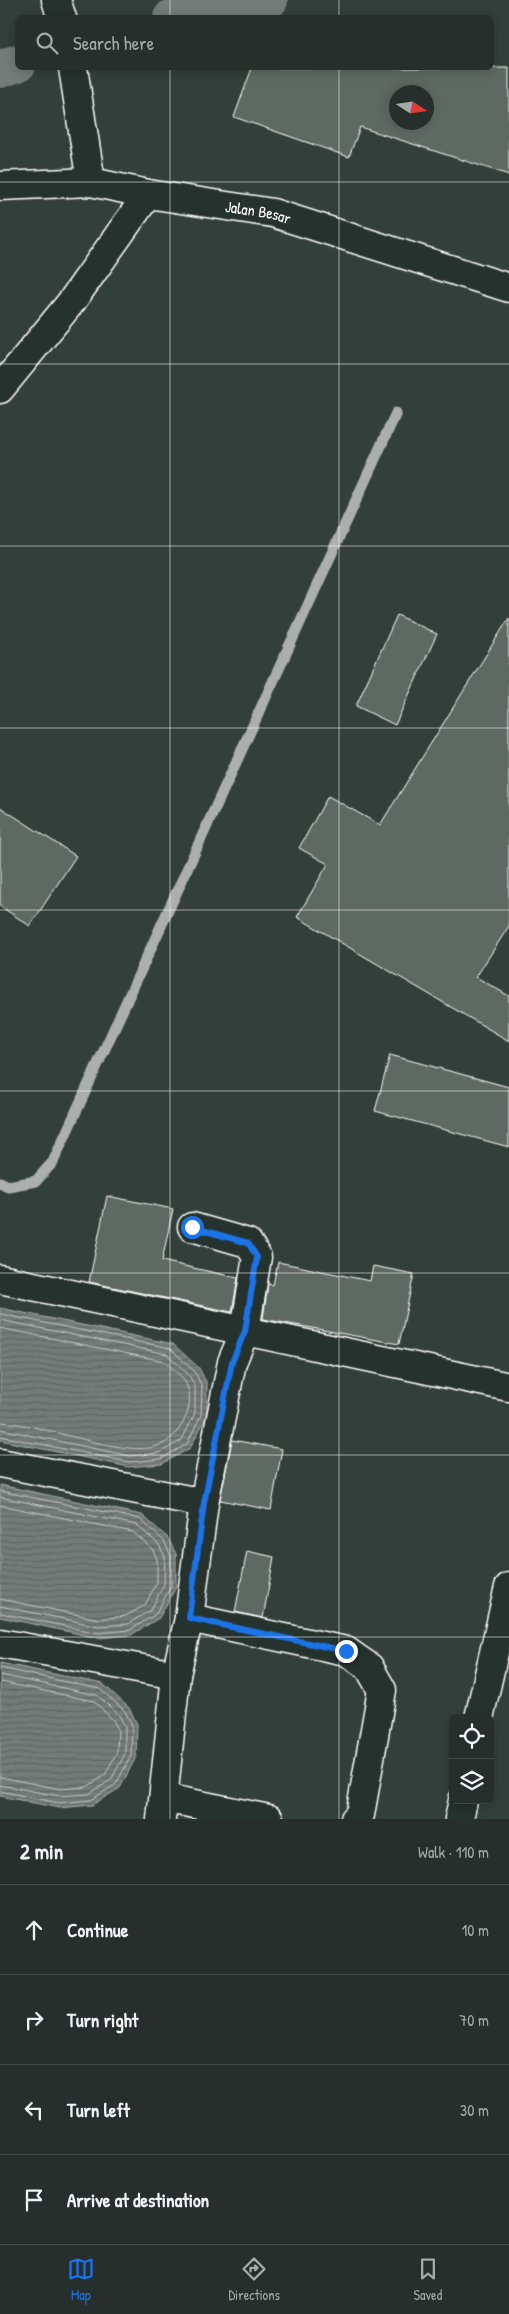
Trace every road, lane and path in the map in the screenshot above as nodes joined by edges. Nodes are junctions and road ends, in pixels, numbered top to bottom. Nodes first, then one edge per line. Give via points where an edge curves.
1 (56, 0) edge
2 (61, 15) edge
3 (74, 72) edge
4 (91, 182) junction
5 (0, 186) edge
6 (148, 194) junction
7 (509, 288) edge
8 (0, 390) edge
9 (192, 1227) dead end
10 (0, 1279) edge
11 (245, 1331) junction
12 (509, 1387) edge
13 (0, 1464) edge
14 (204, 1503) junction
15 (509, 1587) edge
16 (189, 1618) junction
17 (0, 1643) edge
18 (176, 1675) junction
19 (480, 1714) edge
20 (462, 1804) edge
21 (163, 1809) edge
22 (269, 1819) edge
23 (355, 1819) edge
24 (459, 1819) edge

1 - 2 street
3 - 4 street
4 - 5 street, Jalan Besar
4 - 6 street, Jalan Besar
6 - 7 street, Jalan Besar via 273,213
6 - 8 street via 72,301
9 - 11 street via 248,1243 257,1257
10 - 11 street
11 - 12 street
11 - 14 street via 232,1362
13 - 14 street
14 - 16 street
15 - 19 street
16 - 18 street
16 - 23 street via 346,1651 369,1667 382,1690 360,1815
17 - 18 street
18 - 21 street
20 - 24 street
21 - 22 street

